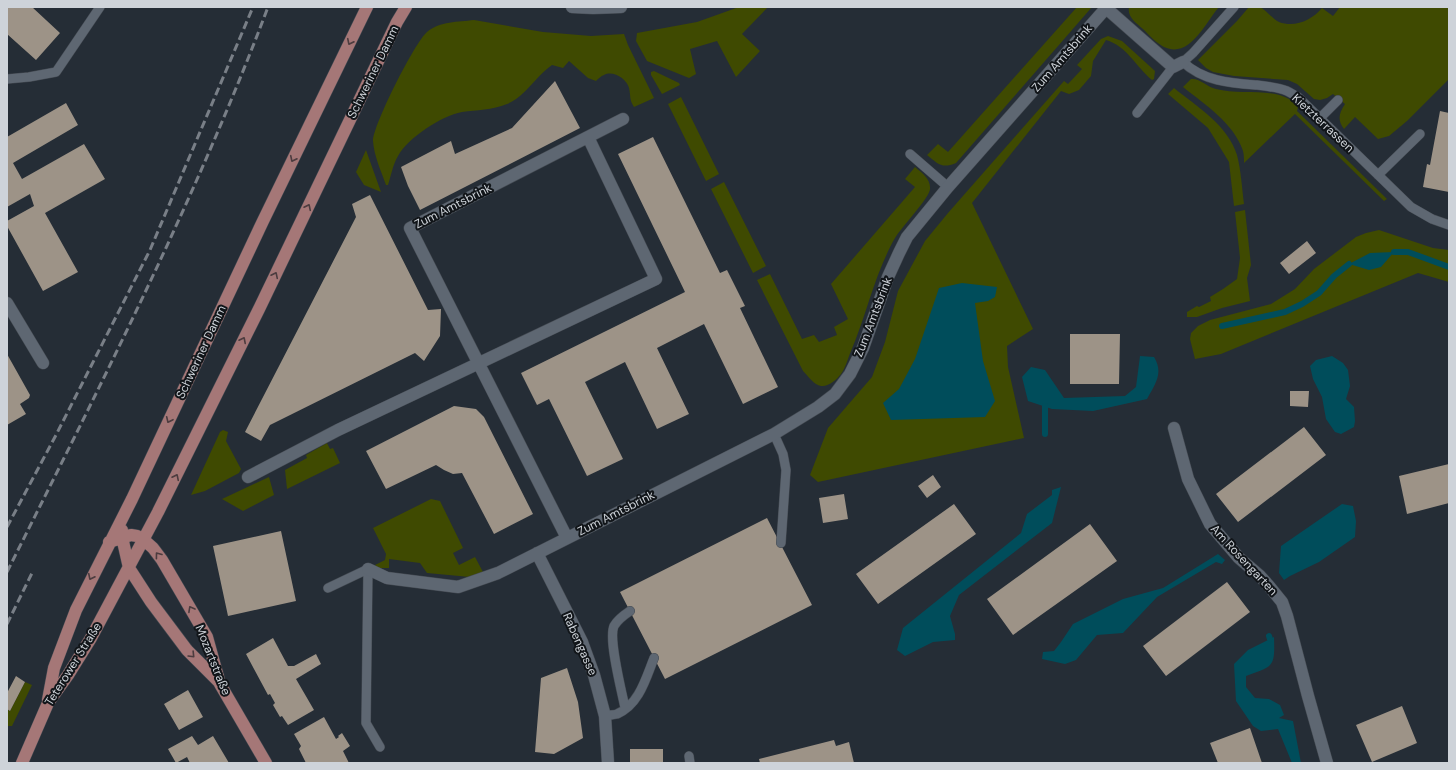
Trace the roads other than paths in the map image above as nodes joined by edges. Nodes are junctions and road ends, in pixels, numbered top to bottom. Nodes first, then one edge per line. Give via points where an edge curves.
1 (100, 7) edge
2 (367, 7) edge
3 (406, 7) edge
4 (572, 7) edge
5 (621, 7) edge
6 (1106, 7) edge
7 (1234, 7) edge
8 (1178, 65) junction
9 (7, 79) edge
10 (1338, 100) dead end
11 (1137, 113) dead end
12 (623, 119) dead end
13 (1319, 119) junction
14 (1420, 134) dead end
15 (588, 137) junction
16 (910, 154) dead end
17 (1378, 175) junction
18 (948, 187) junction
19 (1449, 225) edge
20 (7, 303) edge
21 (43, 363) dead end
22 (478, 363) junction
23 (1174, 428) dead end
24 (774, 434) junction
25 (248, 477) dead end
26 (122, 517) junction
27 (122, 538) junction
28 (567, 538) junction
29 (144, 540) junction
30 (109, 542) junction
31 (781, 543) dead end
32 (537, 553) junction
33 (129, 568) junction
34 (368, 569) junction
35 (328, 588) dead end
36 (630, 611) dead end
37 (654, 658) dead end
38 (220, 684) junction
39 (48, 703) junction
40 (625, 708) junction
41 (605, 716) junction
42 (380, 747) dead end
43 (22, 763) edge
44 (266, 763) edge
45 (608, 763) edge
46 (1327, 763) edge

1 - 9 lane via 56,72
2 -> 26 main road, Schweriner Damm
29 -> 3 main road, Schweriner Damm
4 - 5 street
6 - 8 street, Kietzterrassen
6 - 18 street, Zum Amtsbrink
7 - 8 lane via 1193,53
8 - 11 lane
8 - 13 lane, Kietzterrassen via 1226,82 1271,86 1287,91 1298,97
10 - 13 lane
12 - 15 street, Zum Amtsbrink
13 - 17 lane, Kietzterrassen
14 - 17 lane
15 - 22 street, Zum Amtsbrink via 410,228
15 - 22 street via 656,279
16 - 18 lane
17 - 19 lane, Kietzterrassen via 1411,207
18 - 24 street, Zum Amtsbrink via 907,237 888,277 863,348 850,374 835,394
20 - 21 street
22 - 25 street via 338,430
22 - 28 street, Zum Amtsbrink
23 - 46 street, Am Rosengarten via 1188,479 1210,524 1282,602
24 - 28 street, Zum Amtsbrink
24 - 31 lane via 783,454 786,470
26 - 27 main road
26 - 30 main road, Schweriner Damm
27 - 29 main road via 131,535
27 - 30 main road
27 - 33 main road
28 - 32 street, Zum Amtsbrink
29 - 33 main road, Schweriner Damm
38 -> 29 main road, Mozartstraße via 207,637 166,566
30 -> 39 main road, Schweriner Damm via 69,626 54,668
32 - 34 street, Zum Amtsbrink via 498,573 458,587 387,578
32 - 41 street, Rabengasse via 582,642
33 -> 38 main road via 187,650
33 - 39 main road, Teterower Straße via 91,638
34 - 35 lane
34 - 42 lane via 366,723
36 - 40 lane via 620,617 614,626 612,640
37 - 40 lane via 640,693
38 - 44 main road, Mozartstraße
39 - 43 main road, Teterower Straße
40 - 41 lane via 617,714
41 - 45 street, Rabengasse

